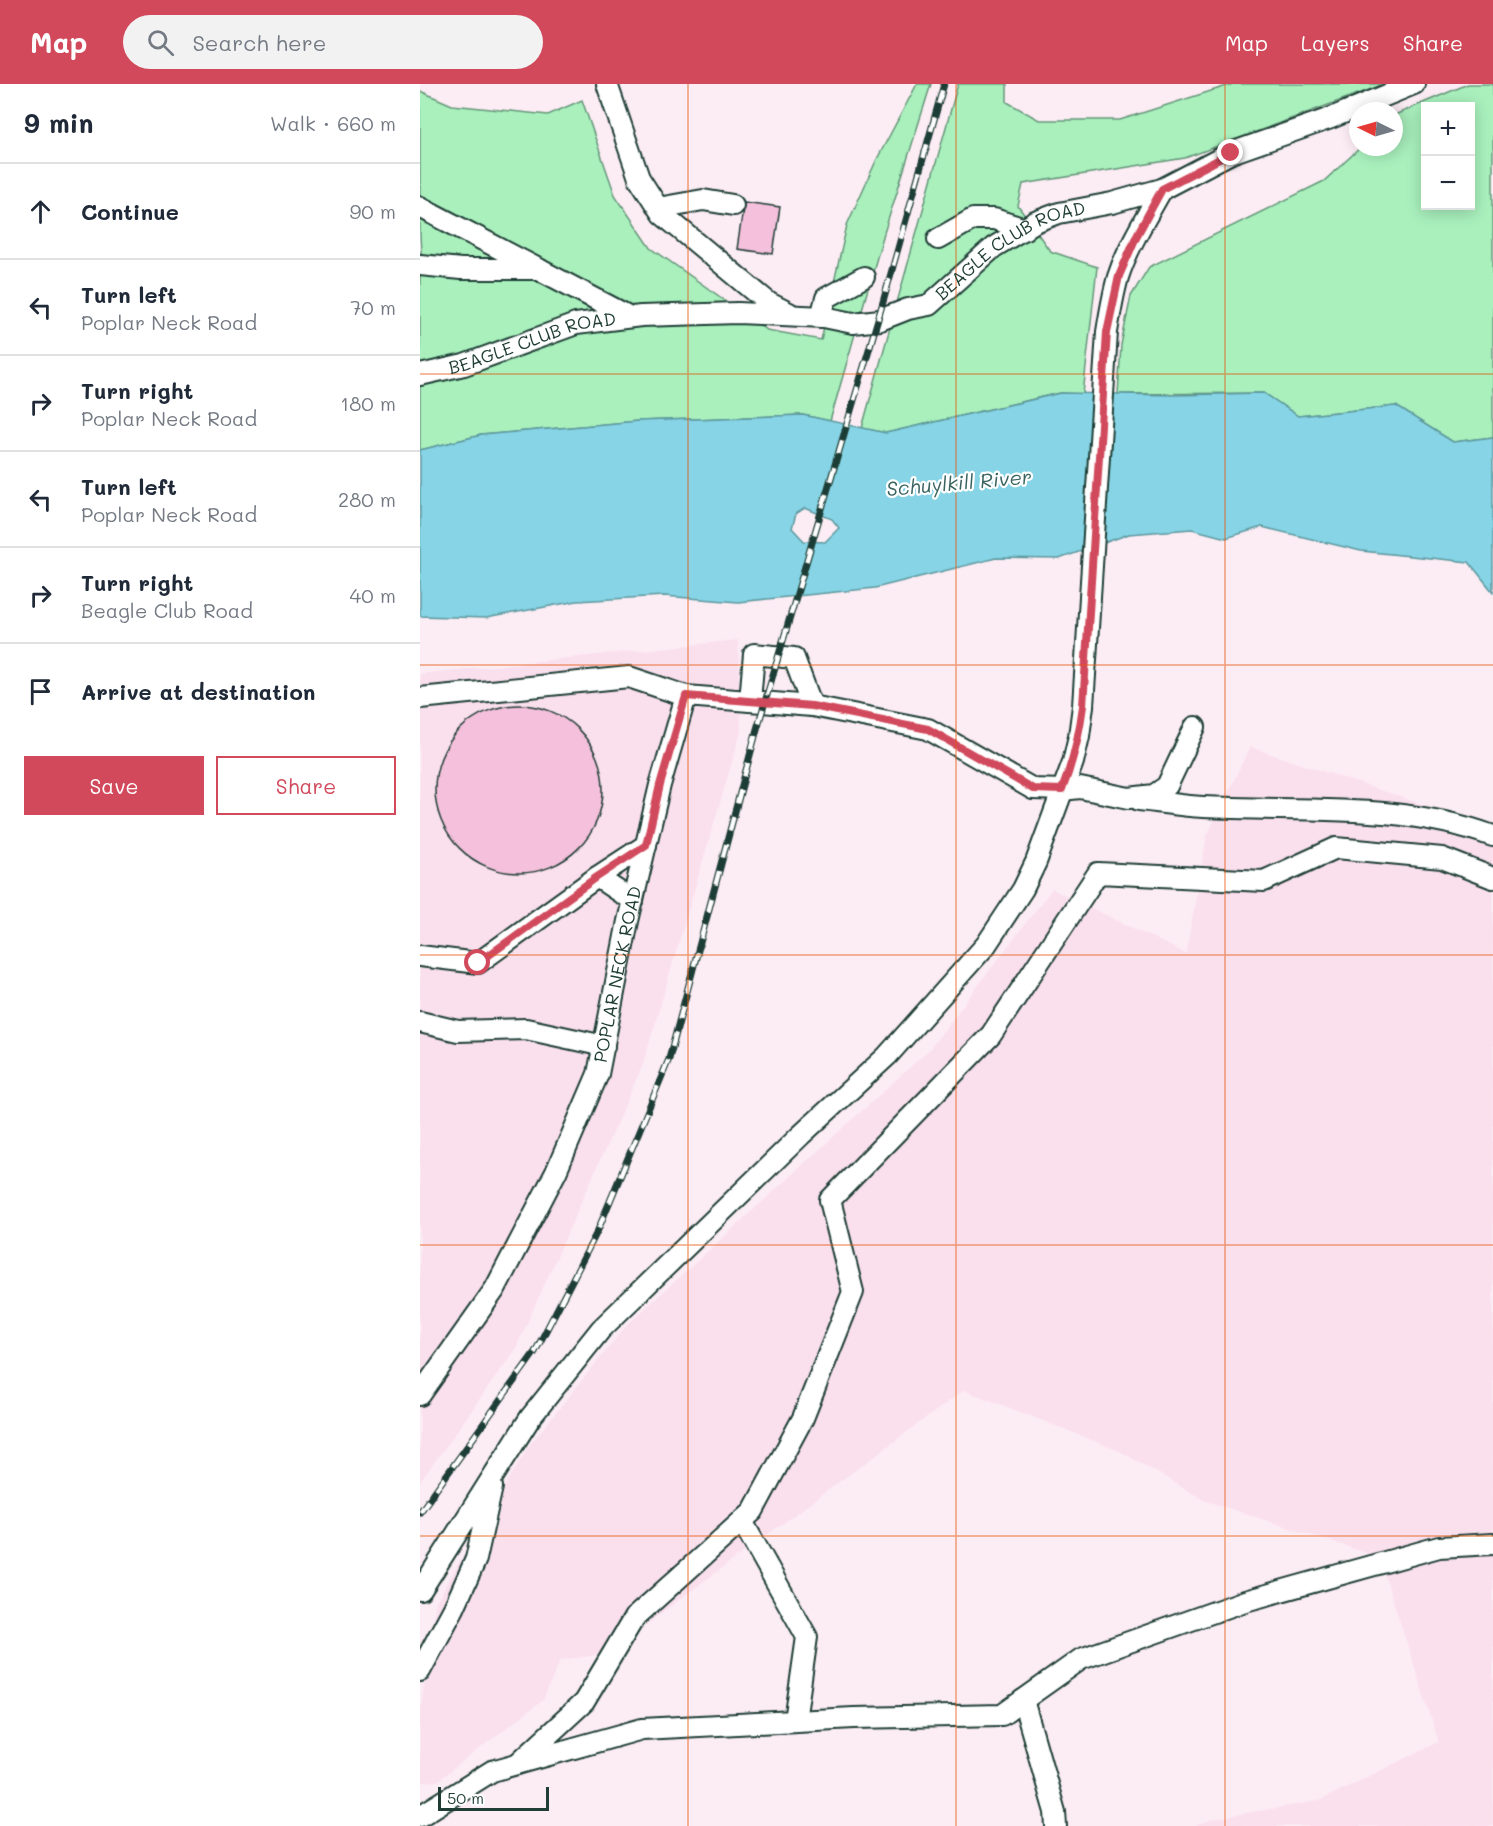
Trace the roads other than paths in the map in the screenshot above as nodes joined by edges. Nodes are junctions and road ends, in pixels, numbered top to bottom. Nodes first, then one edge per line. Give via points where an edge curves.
1 (607, 84) edge
2 (1414, 84) edge
3 (1162, 189) junction
4 (733, 206) dead end
5 (420, 207) edge
6 (658, 208) junction
7 (1025, 229) junction
8 (938, 238) dead end
9 (420, 265) edge
10 (542, 269) junction
11 (864, 277) dead end
12 (792, 315) junction
13 (630, 317) junction
14 (821, 317) junction
15 (420, 375) edge
16 (686, 696) junction
17 (420, 698) edge
18 (750, 701) junction
19 (812, 706) junction
20 (1195, 727) dead end
21 (1062, 790) junction
22 (1129, 798) junction
23 (1493, 836) edge
24 (646, 845) junction
25 (597, 877) junction
26 (1493, 878) edge
27 (633, 901) junction
28 (420, 956) edge
29 (420, 1022) edge
30 (604, 1046) junction
31 (420, 1395) edge
32 (497, 1469) junction
33 (742, 1521) junction
34 (1493, 1544) edge
35 (421, 1590) edge
36 (420, 1671) edge
37 (1023, 1700) junction
38 (795, 1721) junction
39 (517, 1764) junction
40 (420, 1816) edge
41 (1056, 1826) edge

1 - 6 street via 639,178
2 - 3 street, BEAGLE CLUB ROAD via 1231,153
3 - 7 street, BEAGLE CLUB ROAD via 1059,213
3 - 21 street via 1122,266 1107,332 1083,706 1075,754
4 - 6 street via 703,200
5 - 10 street
6 - 12 street via 769,303
7 - 8 street via 994,219 972,219
7 - 14 street, BEAGLE CLUB ROAD via 994,248 929,304 880,320 853,323
9 - 10 street
10 - 13 street
11 - 14 street via 826,298
12 - 13 street, BEAGLE CLUB ROAD via 705,313
12 - 14 street, BEAGLE CLUB ROAD
13 - 15 street, BEAGLE CLUB ROAD via 576,324 464,364
16 - 17 street via 629,677
16 - 18 street
16 - 24 street, POPLAR NECK ROAD
18 - 19 street
18 - 19 street via 754,654 794,658
19 - 21 street via 928,729 1033,789
20 - 22 street via 1167,786 1154,795
21 - 22 street via 1080,788
21 - 32 street via 1023,889 986,945 887,1056 601,1329 549,1391
22 - 23 street via 1202,807 1391,814 1459,824
24 - 25 street
24 - 27 street, POPLAR NECK ROAD
25 - 27 street
25 - 28 street via 478,963
26 - 33 street via 1442,858 1336,848 1264,881 1098,873 991,1035 830,1200 854,1292 803,1418 753,1511
27 - 30 street, POPLAR NECK ROAD
29 - 30 street via 458,1030 526,1029
30 - 31 street, POPLAR NECK ROAD via 598,1074 556,1172 495,1289
32 - 35 street
32 - 36 street via 476,1559
33 - 38 street via 807,1637
33 - 39 street via 634,1618 584,1702
34 - 37 street via 1439,1547 1245,1601 1081,1659
37 - 38 street via 1002,1715
37 - 41 street
38 - 39 street via 642,1729
39 - 40 street via 492,1771

